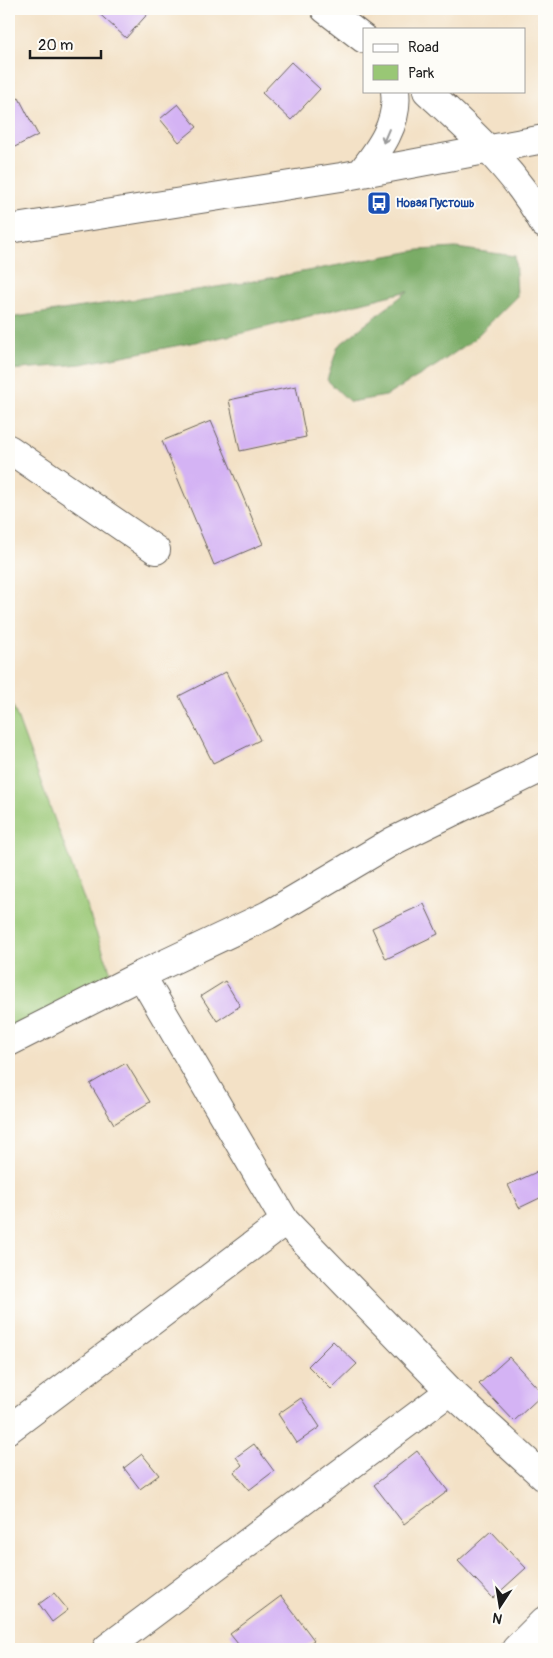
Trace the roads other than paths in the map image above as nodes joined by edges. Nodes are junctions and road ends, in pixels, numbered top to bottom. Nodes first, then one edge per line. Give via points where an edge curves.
1 (324, 9) edge
2 (363, 38) edge
3 (395, 92) edge
4 (428, 92) edge
5 (544, 139) edge
6 (490, 150) junction
7 (360, 173) junction
8 (544, 224) edge
9 (9, 229) edge
10 (9, 449) edge
11 (156, 550) dead end
12 (544, 767) edge
13 (141, 975) junction
14 (9, 1042) edge
15 (286, 1221) junction
16 (450, 1391) junction
17 (9, 1429) edge
18 (544, 1478) edge
19 (544, 1621) edge
20 (107, 1648) edge
21 (516, 1649) edge

1 - 2 street
3 -> 7 street via 386,140
4 - 6 street
5 - 6 street
6 - 7 street
6 - 8 street via 533,202
7 - 9 street
10 - 11 street
12 - 13 street via 393,841 268,915
13 - 14 street
13 - 15 street
15 - 16 street
15 - 17 street
16 - 18 street
16 - 20 street
19 - 21 street

